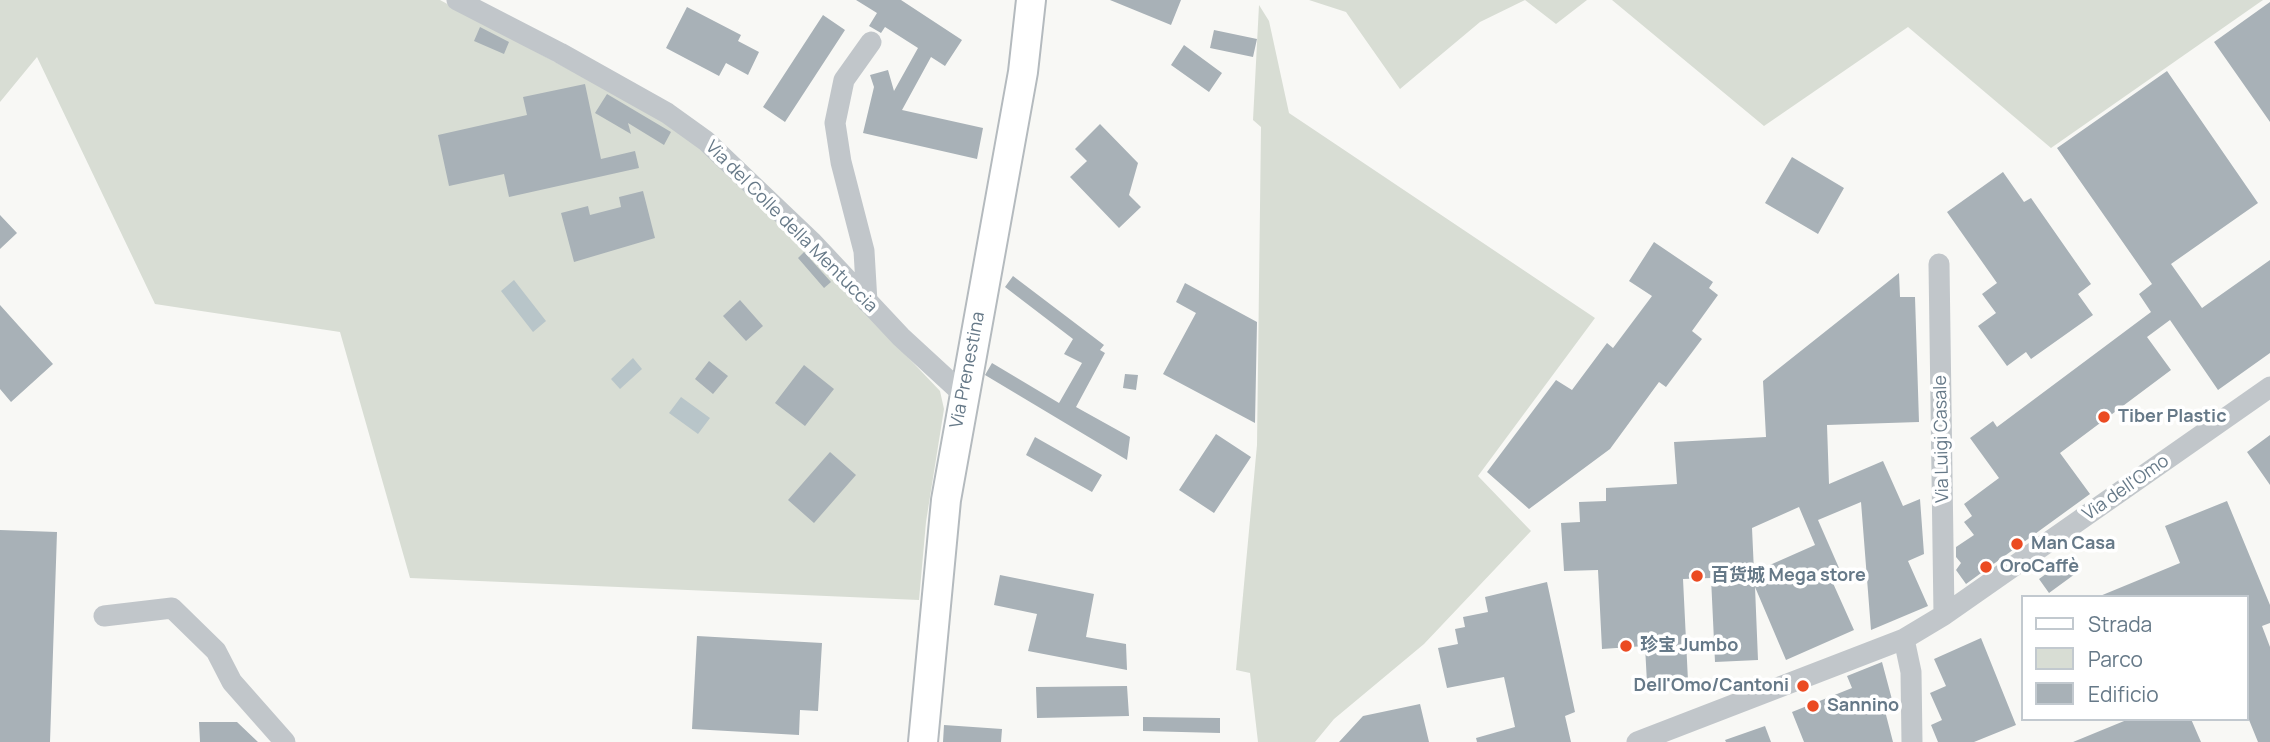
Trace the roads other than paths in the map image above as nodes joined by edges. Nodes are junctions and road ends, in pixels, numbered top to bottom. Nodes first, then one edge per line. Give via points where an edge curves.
1 (457, 0) edge
2 (1031, 0) edge
3 (871, 42) dead end
4 (1940, 264) dead end
5 (867, 302) junction
6 (2270, 387) edge
7 (963, 394) junction
8 (1944, 615) junction
9 (104, 616) dead end
10 (1904, 639) junction
11 (285, 742) edge
12 (923, 742) edge
13 (1637, 742) edge
14 (1912, 742) edge

1 - 5 street, Via del Colle della Mentuccia via 560,53 698,135 730,161
2 - 7 main road, Via Prenestina via 1023,72
3 - 5 street via 844,80 835,123 864,251
4 - 8 street, Via Luigi Casale
5 - 7 street, Via del Colle della Mentuccia
6 - 8 street, Via dell'Omo
7 - 12 main road, Via Prenestina via 939,551
8 - 10 street, Via dell'Omo
9 - 11 street via 172,608 216,651 232,682
10 - 13 street, Via dell'Omo
10 - 14 street via 1911,672

